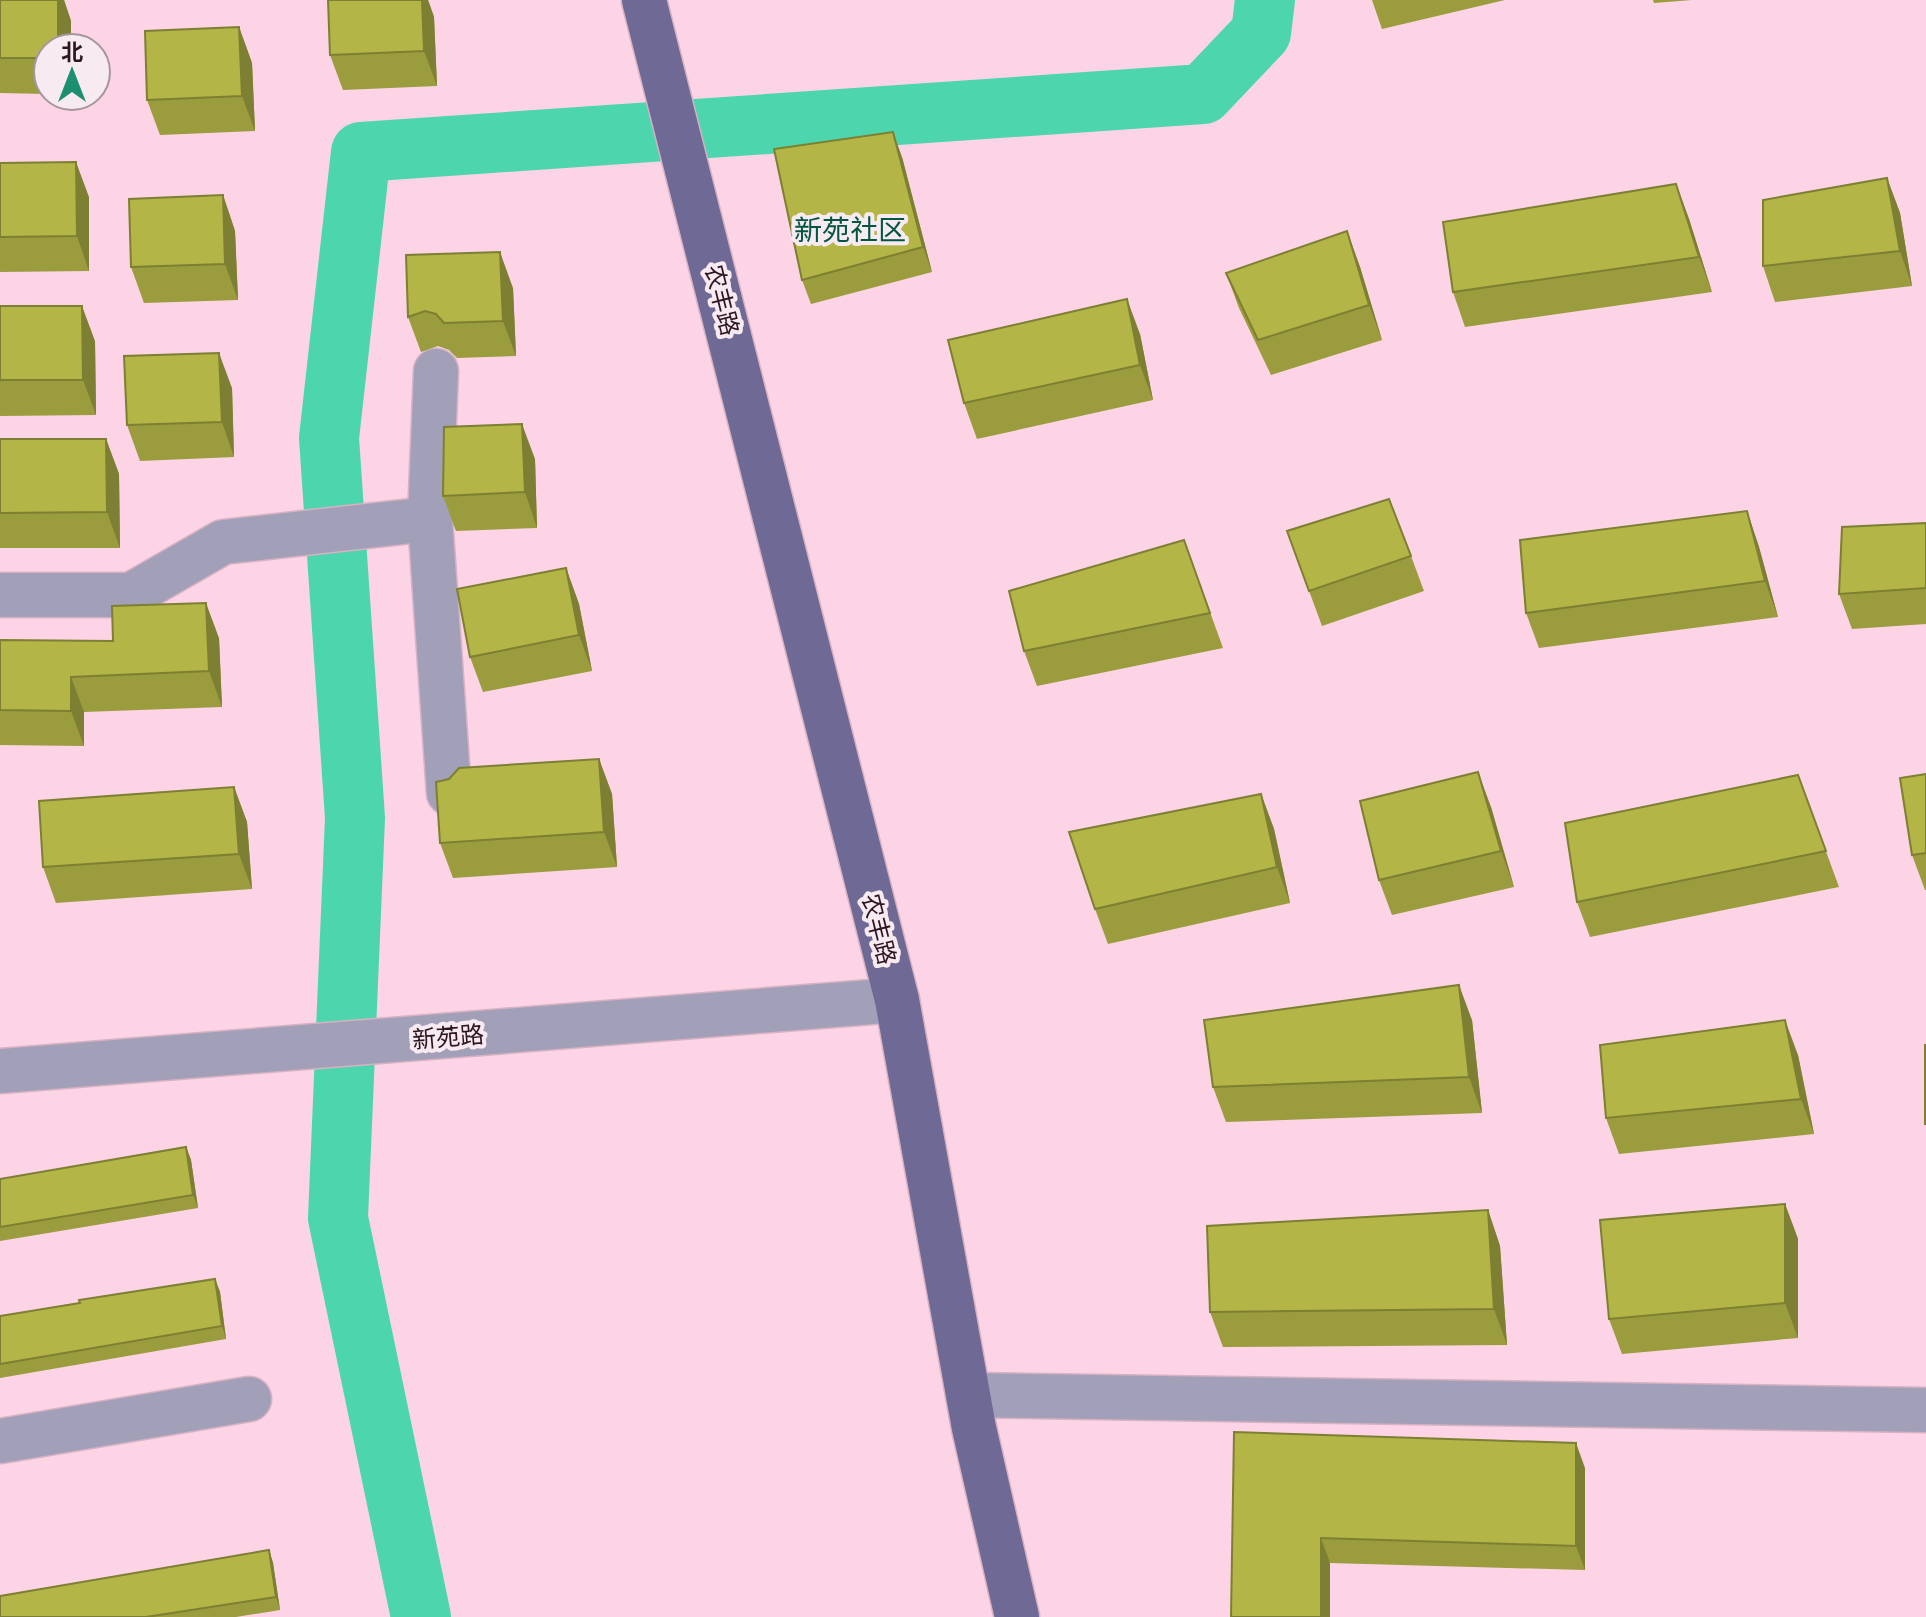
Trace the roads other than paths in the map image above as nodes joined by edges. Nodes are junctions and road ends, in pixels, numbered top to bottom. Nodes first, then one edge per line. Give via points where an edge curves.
1 (645, 5) edge
2 (436, 371) dead end
3 (430, 519) junction
4 (0, 595) edge
5 (449, 793) edge
6 (897, 1000) junction
7 (0, 1071) edge
8 (968, 1395) junction
9 (249, 1399) dead end
10 (1926, 1410) edge
11 (0, 1441) edge
12 (1017, 1617) edge

1 - 6 main road, 农丰路
2 - 3 street
3 - 4 street via 223,542 131,595
3 - 5 street
6 - 7 street, 新苑路
6 - 8 main road, 农丰路
8 - 10 street
8 - 12 main road, 农丰路
9 - 11 street

